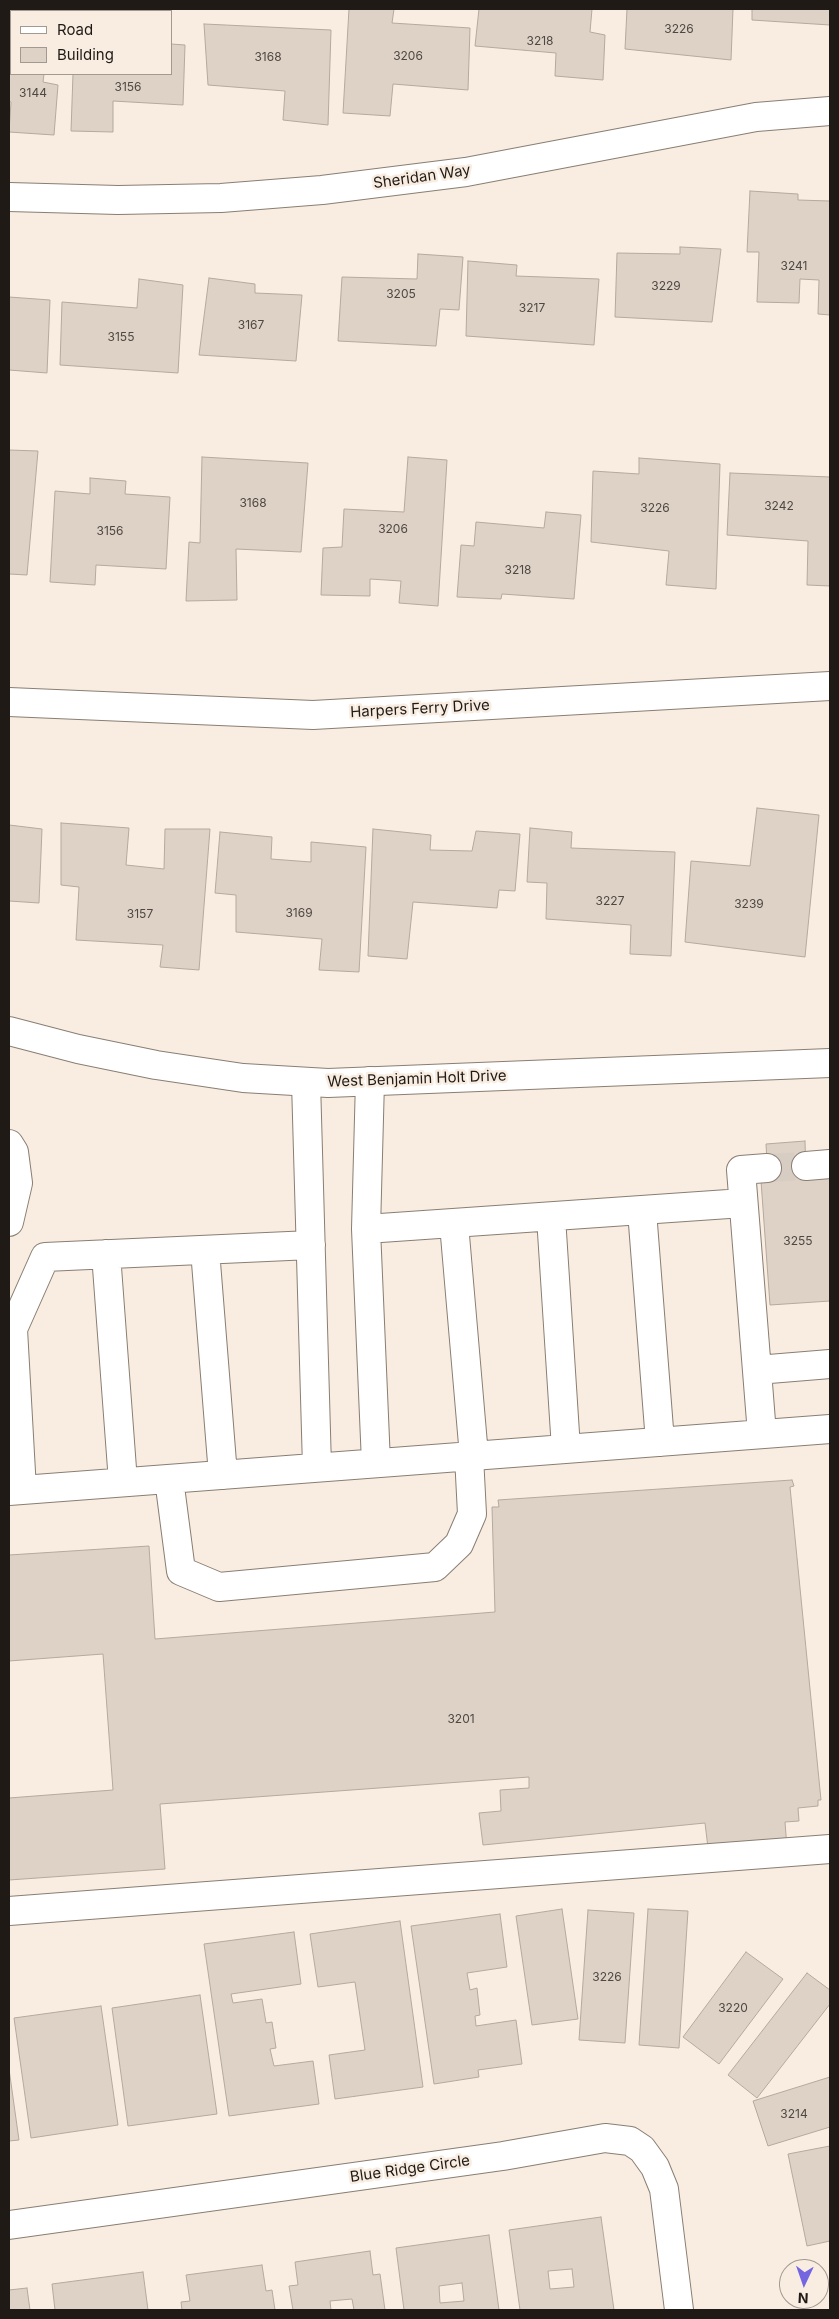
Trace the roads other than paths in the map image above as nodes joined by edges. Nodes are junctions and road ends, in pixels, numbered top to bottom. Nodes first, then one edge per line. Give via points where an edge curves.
1 (830, 111) edge
2 (9, 197) edge
3 (830, 686) edge
4 (9, 702) edge
5 (9, 1030) edge
6 (830, 1063) edge
7 (370, 1081) junction
8 (306, 1082) junction
9 (9, 1144) edge
10 (768, 1168) tunnel mouth
11 (743, 1203) junction
12 (642, 1211) junction
13 (550, 1217) junction
14 (9, 1222) edge
15 (454, 1224) junction
16 (366, 1229) junction
17 (311, 1245) junction
18 (205, 1250) junction
19 (106, 1254) junction
20 (830, 1364) edge
21 (12, 1365) edge
22 (757, 1370) junction
23 (830, 1429) edge
24 (762, 1434) junction
25 (660, 1442) junction
26 (566, 1449) junction
27 (472, 1456) junction
28 (376, 1463) junction
29 (317, 1467) junction
30 (223, 1475) junction
31 (169, 1479) junction
32 (123, 1482) junction
33 (15, 1490) edge
34 (830, 1849) edge
35 (9, 1911) edge
36 (9, 2225) edge
37 (679, 2310) edge

1 - 2 street, Sheridan Way via 756,117 466,172 322,190 221,198
3 - 4 street, Harpers Ferry Drive via 313,715
5 - 8 street, West Benjamin Holt Drive via 78,1049 156,1065 243,1078
6 - 7 street, West Benjamin Holt Drive
7 - 8 street, West Benjamin Holt Drive
7 - 16 street
8 - 17 street
9 - 14 street via 14,1152 18,1183
10 - 11 street via 741,1170
11 - 12 street
11 - 22 street
12 - 13 street
12 - 25 street
13 - 15 street
13 - 26 street
15 - 16 street
15 - 27 street
16 - 28 street
17 - 18 street
17 - 29 street
18 - 19 street
18 - 30 street
19 - 21 street via 45,1256 13,1329
19 - 32 street
20 - 22 street
21 - 33 street
22 - 24 street
23 - 24 street
24 - 25 street
25 - 26 street
26 - 27 street
27 - 28 street
27 - 31 street via 472,1514 459,1544 435,1566 219,1587 181,1571
28 - 29 street
29 - 30 street
30 - 31 street
31 - 32 street
32 - 33 street
34 - 35 street
36 - 37 street, Blue Ridge Circle via 503,2156 605,2138 630,2141 642,2149 655,2167 664,2189

